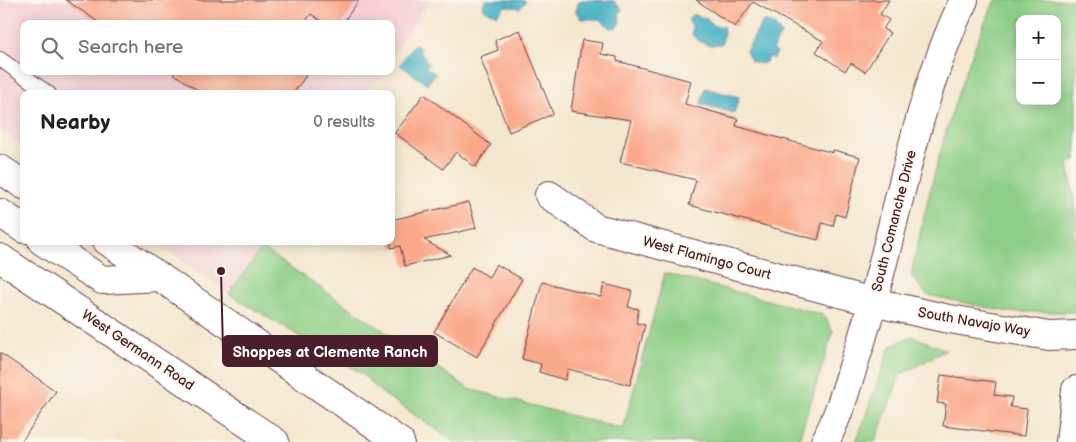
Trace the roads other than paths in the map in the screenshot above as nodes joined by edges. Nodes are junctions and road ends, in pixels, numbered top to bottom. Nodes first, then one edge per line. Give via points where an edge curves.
1 (964, 0) edge
2 (0, 59) edge
3 (20, 73) edge
4 (22, 75) edge
5 (43, 90) edge
6 (0, 169) edge
7 (20, 182) edge
8 (550, 195) dead end
9 (0, 214) edge
10 (20, 226) edge
11 (48, 245) edge
12 (113, 245) edge
13 (0, 258) edge
14 (160, 277) junction
15 (873, 302) junction
16 (1076, 335) edge
17 (1076, 390) edge
18 (275, 442) edge
19 (400, 442) edge
20 (825, 442) edge
21 (1070, 442) edge

1 - 15 street, South Comanche Drive via 945,40 915,136
2 - 3 lane
4 - 5 lane
6 - 7 street
8 - 15 street, West Flamingo Court via 596,228
9 - 10 street
11 - 14 street via 102,280
12 - 14 street
13 - 18 street, West Germann Road
14 - 19 street
15 - 16 street, South Navajo Way via 1049,336
15 - 20 street, South Comanche Drive via 836,421
17 - 21 street

